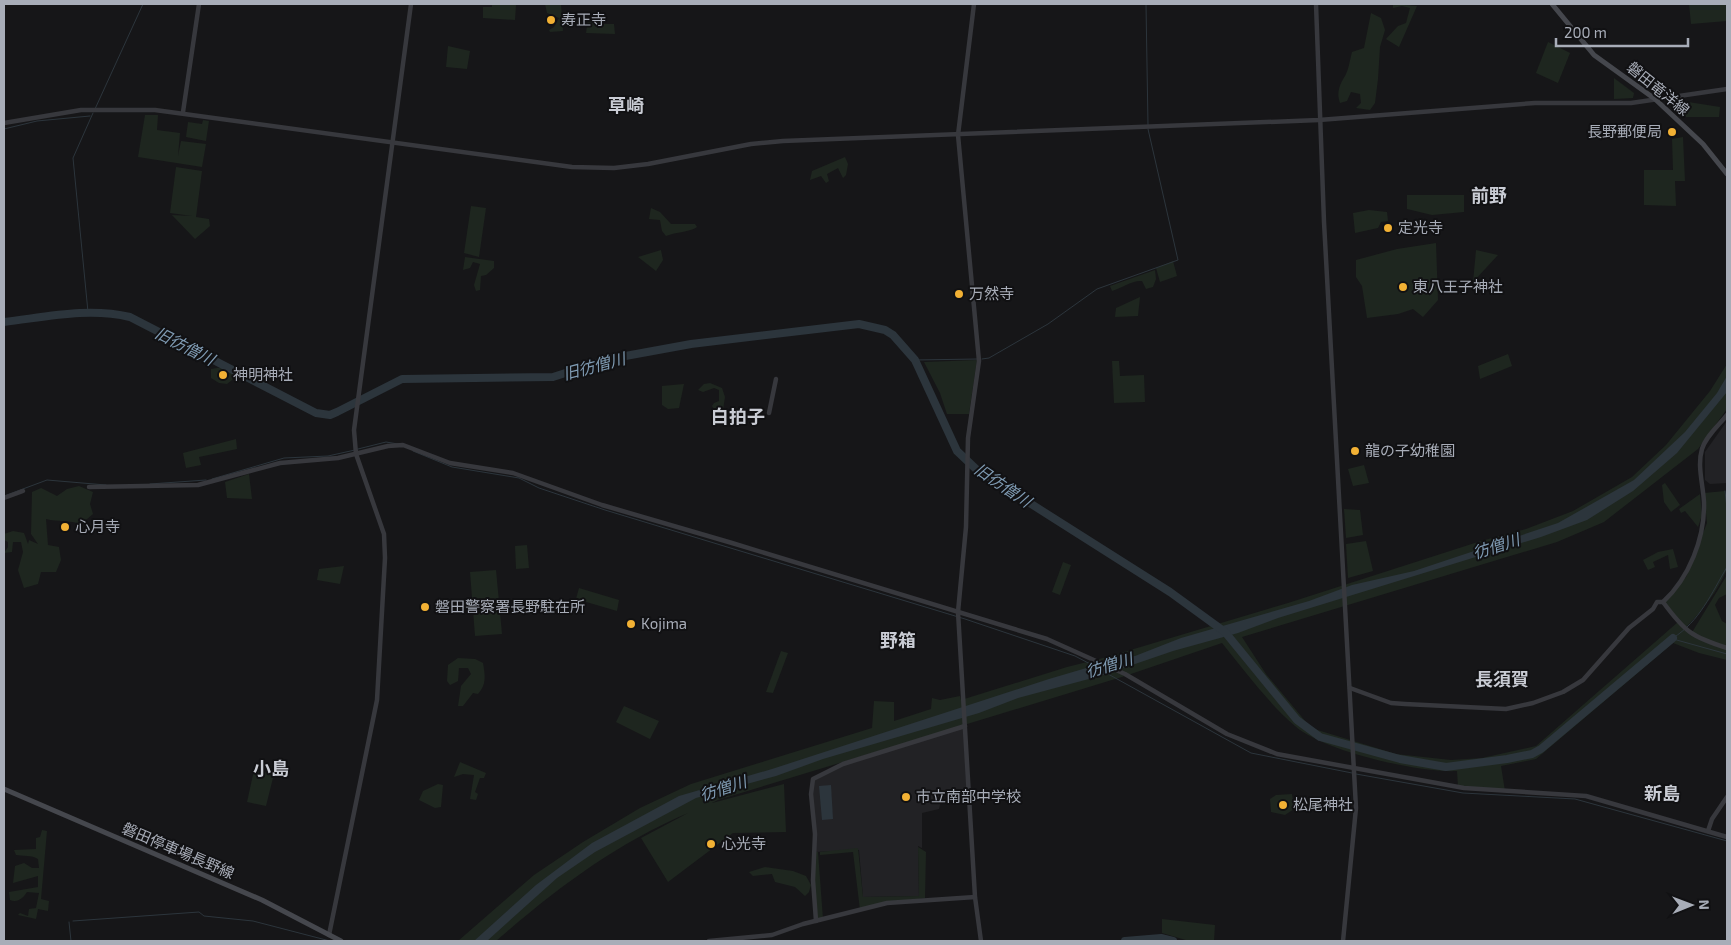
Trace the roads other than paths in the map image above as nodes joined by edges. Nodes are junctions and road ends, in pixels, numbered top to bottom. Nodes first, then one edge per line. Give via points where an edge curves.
1 (199, 4) edge
2 (411, 4) edge
3 (974, 4) edge
4 (1316, 4) edge
5 (1552, 4) edge
6 (1727, 89) edge
7 (1655, 99) junction
8 (183, 112) junction
9 (1319, 120) junction
10 (4, 124) edge
11 (958, 135) junction
12 (392, 141) junction
13 (1727, 174) edge
14 (776, 379) dead end
15 (768, 413) dead end
16 (1727, 415) edge
17 (356, 454) junction
18 (89, 487) dead end
19 (23, 491) dead end
20 (4, 498) edge
21 (1663, 602) junction
22 (958, 612) junction
23 (1727, 648) edge
24 (1350, 688) junction
25 (965, 725) junction
26 (1354, 766) junction
27 (4, 789) edge
28 (1727, 797) edge
29 (1708, 831) junction
30 (1727, 837) edge
31 (975, 897) junction
32 (816, 921) junction
33 (329, 935) junction
34 (341, 941) edge
35 (709, 941) edge
36 (981, 941) edge
37 (1343, 941) edge

1 - 8 street
2 - 12 street
3 - 11 street
4 - 9 street
5 - 7 main road, 磐田竜洋線 via 1594,55
6 - 7 street
7 - 9 street via 1607,104 1515,104
7 - 13 main road, 磐田竜洋線 via 1703,144
8 - 10 street via 81,110
8 - 12 street
9 - 11 street
9 - 24 street
11 - 12 street via 768,142 614,168 572,167
11 - 22 street via 979,359 968,438 966,527
12 - 17 street via 354,430
14 - 15 street
16 - 21 street via 1706,441 1700,460 1704,504 1701,533 1686,574
17 - 18 street via 280,463 198,485
17 - 22 street via 404,444 450,464 513,473 602,505
17 - 33 street via 379,517 385,544 377,700
19 - 20 street
21 - 23 street via 1690,634
21 - 24 street via 1657,602 1653,609 1640,617 1583,680 1563,692 1533,703 1506,709 1408,704 1391,702
22 - 25 street
22 - 26 street via 1047,639 1096,659 1216,728 1259,748 1276,754
24 - 26 street
25 - 31 street
25 - 32 street via 843,764 813,780
26 - 29 street via 1464,788 1586,796
26 - 37 street via 1356,825
27 - 33 main road, 磐田停車場長野線 via 262,900
28 - 29 street
29 - 30 street
31 - 32 street via 887,903
31 - 36 street
32 - 35 street via 759,938
33 - 34 main road, 磐田停車場長野線

